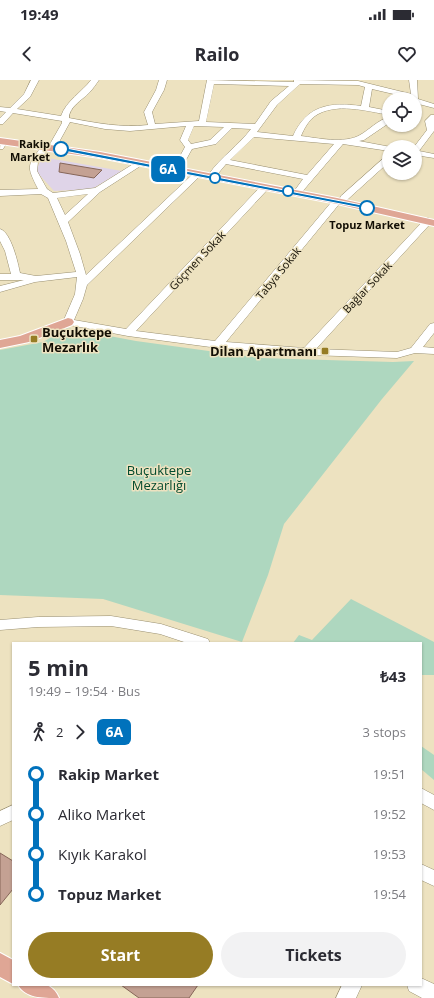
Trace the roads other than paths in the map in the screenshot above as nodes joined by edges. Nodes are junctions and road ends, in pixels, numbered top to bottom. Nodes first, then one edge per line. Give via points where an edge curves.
1 (35, 80) edge
2 (95, 80) edge
3 (163, 80) edge
4 (413, 80) edge
5 (211, 81) edge
6 (252, 82) edge
7 (297, 82) edge
8 (369, 85) junction
9 (392, 92) edge
10 (414, 92) edge
11 (422, 99) edge
12 (434, 100) edge
13 (422, 102) edge
14 (434, 106) edge
15 (365, 108) junction
16 (0, 109) edge
17 (13, 110) junction
18 (382, 112) edge
19 (434, 117) edge
20 (66, 119) junction
21 (0, 122) edge
22 (191, 123) junction
23 (202, 123) junction
24 (382, 124) edge
25 (230, 125) junction
26 (152, 126) junction
27 (258, 127) junction
28 (251, 134) junction
29 (296, 138) junction
30 (1, 142) edge
31 (343, 142) junction
32 (422, 142) edge
33 (49, 145) junction
34 (189, 147) junction
35 (382, 148) edge
36 (422, 153) edge
37 (434, 156) edge
38 (224, 161) junction
39 (140, 163) junction
40 (382, 164) edge
41 (178, 167) junction
42 (199, 173) junction
43 (213, 174) junction
44 (309, 178) junction
45 (265, 187) junction
46 (97, 190) junction
47 (300, 190) junction
48 (43, 191) junction
49 (0, 193) edge
50 (52, 196) junction
51 (340, 199) junction
52 (431, 219) edge
53 (63, 221) junction
54 (0, 232) edge
55 (16, 276) junction
56 (0, 277) edge
57 (36, 279) junction
58 (82, 279) junction
59 (0, 289) edge
60 (68, 322) junction
61 (434, 326) edge
62 (128, 333) junction
63 (0, 344) edge
64 (218, 345) junction
65 (415, 350) junction
66 (434, 351) edge
67 (306, 353) junction
68 (0, 625) edge
69 (201, 642) edge
70 (422, 795) edge
71 (434, 803) edge
72 (12, 813) edge
73 (0, 819) edge
74 (422, 872) edge
75 (434, 878) edge
76 (0, 964) edge
77 (12, 973) edge
78 (30, 986) edge
79 (352, 986) edge
80 (418, 986) edge
81 (434, 994) edge
82 (47, 998) edge
83 (345, 998) edge

1 - 17 street via 27,95
2 - 20 street via 70,106 65,115
3 - 26 street via 148,112
4 - 10 street
5 - 6 street
5 - 23 street
6 - 7 street
7 - 8 street
7 - 27 street via 266,112
8 - 9 street
8 - 15 street
11 - 12 street
13 - 14 street
15 - 18 street
15 - 29 street via 343,106 320,111 305,120
16 - 17 street
17 - 20 street
17 - 21 street
19 - 32 street via 429,121 431,130
20 - 26 street via 130,129
20 - 33 street via 66,123
22 - 23 street
22 - 26 street
22 - 34 street via 184,140
23 - 25 street
24 - 31 street via 361,138
25 - 27 street
25 - 34 street via 220,138 213,142
27 - 28 street
28 - 29 street
28 - 38 street via 248,140
29 - 31 street
30 - 33 main road
31 - 35 street
31 - 44 street
33 - 39 main road
33 - 41 main road
33 - 48 street via 34,162 33,171
34 - 41 street
36 - 37 street
38 - 43 street
38 - 44 street
39 - 42 main road
39 - 46 street
40 - 51 street, Tabya Sokak
41 - 42 main road
42 - 43 main road
42 - 45 main road
42 - 58 street
43 - 47 main road
44 - 47 street
45 - 51 main road
45 - 62 street, Göçmen Sokak
46 - 50 street
46 - 53 street
47 - 51 main road
48 - 49 street
48 - 50 street
50 - 53 street
51 - 52 main road
51 - 64 street, Tabya Sokak
52 - 67 street, Bağlar Sokak
53 - 58 street
54 - 55 street via 10,251
55 - 56 street
55 - 57 street
57 - 58 street
57 - 59 street
58 - 60 street via 77,304
60 - 62 street
60 - 63 main road via 24,339
61 - 65 street
62 - 64 street
64 - 67 street
65 - 66 street
65 - 67 street via 397,355
68 - 69 street via 111,621 161,629
70 - 71 street
72 - 73 street
74 - 75 street
76 - 77 main road
78 - 82 main road
79 - 83 street
80 - 81 street

